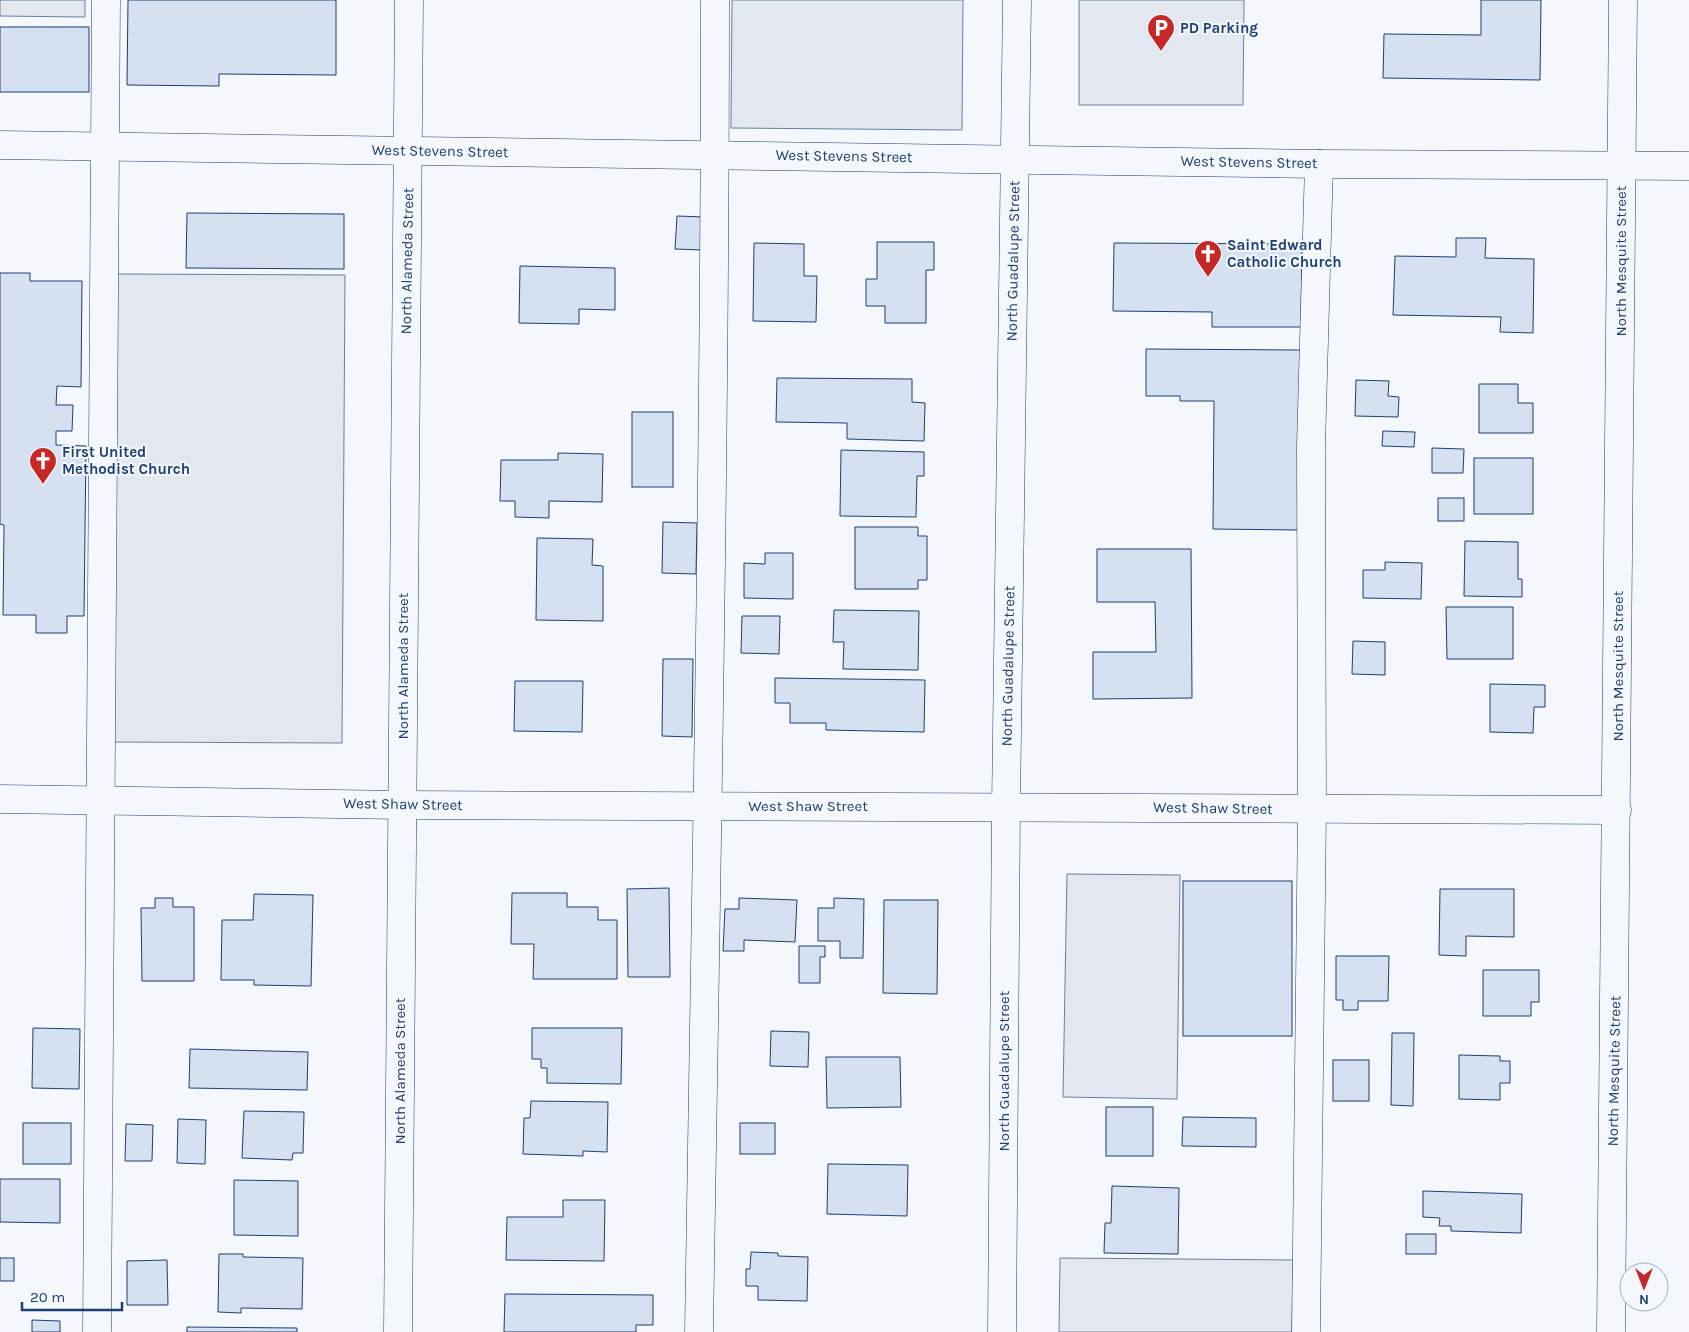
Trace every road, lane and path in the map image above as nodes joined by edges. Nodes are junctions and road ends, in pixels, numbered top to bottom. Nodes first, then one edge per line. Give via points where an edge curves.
1 (106, 0) edge
2 (409, 0) edge
3 (715, 0) edge
4 (1017, 0) edge
5 (1623, 0) edge
6 (0, 145) edge
7 (104, 146) junction
8 (408, 151) junction
9 (715, 155) junction
10 (1015, 158) junction
11 (1319, 164) junction
12 (1622, 165) junction
13 (1689, 166) edge
14 (0, 799) edge
15 (100, 800) junction
16 (402, 805) junction
17 (707, 806) junction
18 (1006, 806) junction
19 (1312, 809) junction
20 (1617, 810) junction
21 (97, 1332) edge
22 (398, 1332) edge
23 (699, 1332) edge
24 (1002, 1332) edge
25 (1306, 1332) edge
26 (1611, 1332) edge

1 - 7 street
2 - 8 street, North Alameda Street
3 - 9 street
4 - 10 street, North Guadalupe Street
5 - 12 street, North Mesquite Street
6 - 7 street, West Stevens Street
7 - 8 street, West Stevens Street
7 - 15 street
8 - 9 street, West Stevens Street
8 - 16 street, North Alameda Street
9 - 10 street, West Stevens Street
9 - 17 street
10 - 11 street, West Stevens Street
10 - 18 street, North Guadalupe Street
11 - 12 street, West Stevens Street
11 - 19 street via 1311,446
12 - 13 street, West Stevens Street
12 - 20 street, North Mesquite Street
14 - 15 street, West Shaw Street
15 - 16 street, West Shaw Street
15 - 21 street
16 - 17 street, West Shaw Street
16 - 22 street, North Alameda Street
17 - 18 street, West Shaw Street
17 - 23 street
18 - 19 street, West Shaw Street
18 - 24 street, North Guadalupe Street
19 - 20 street, West Shaw Street
19 - 25 street
20 - 26 street, North Mesquite Street

